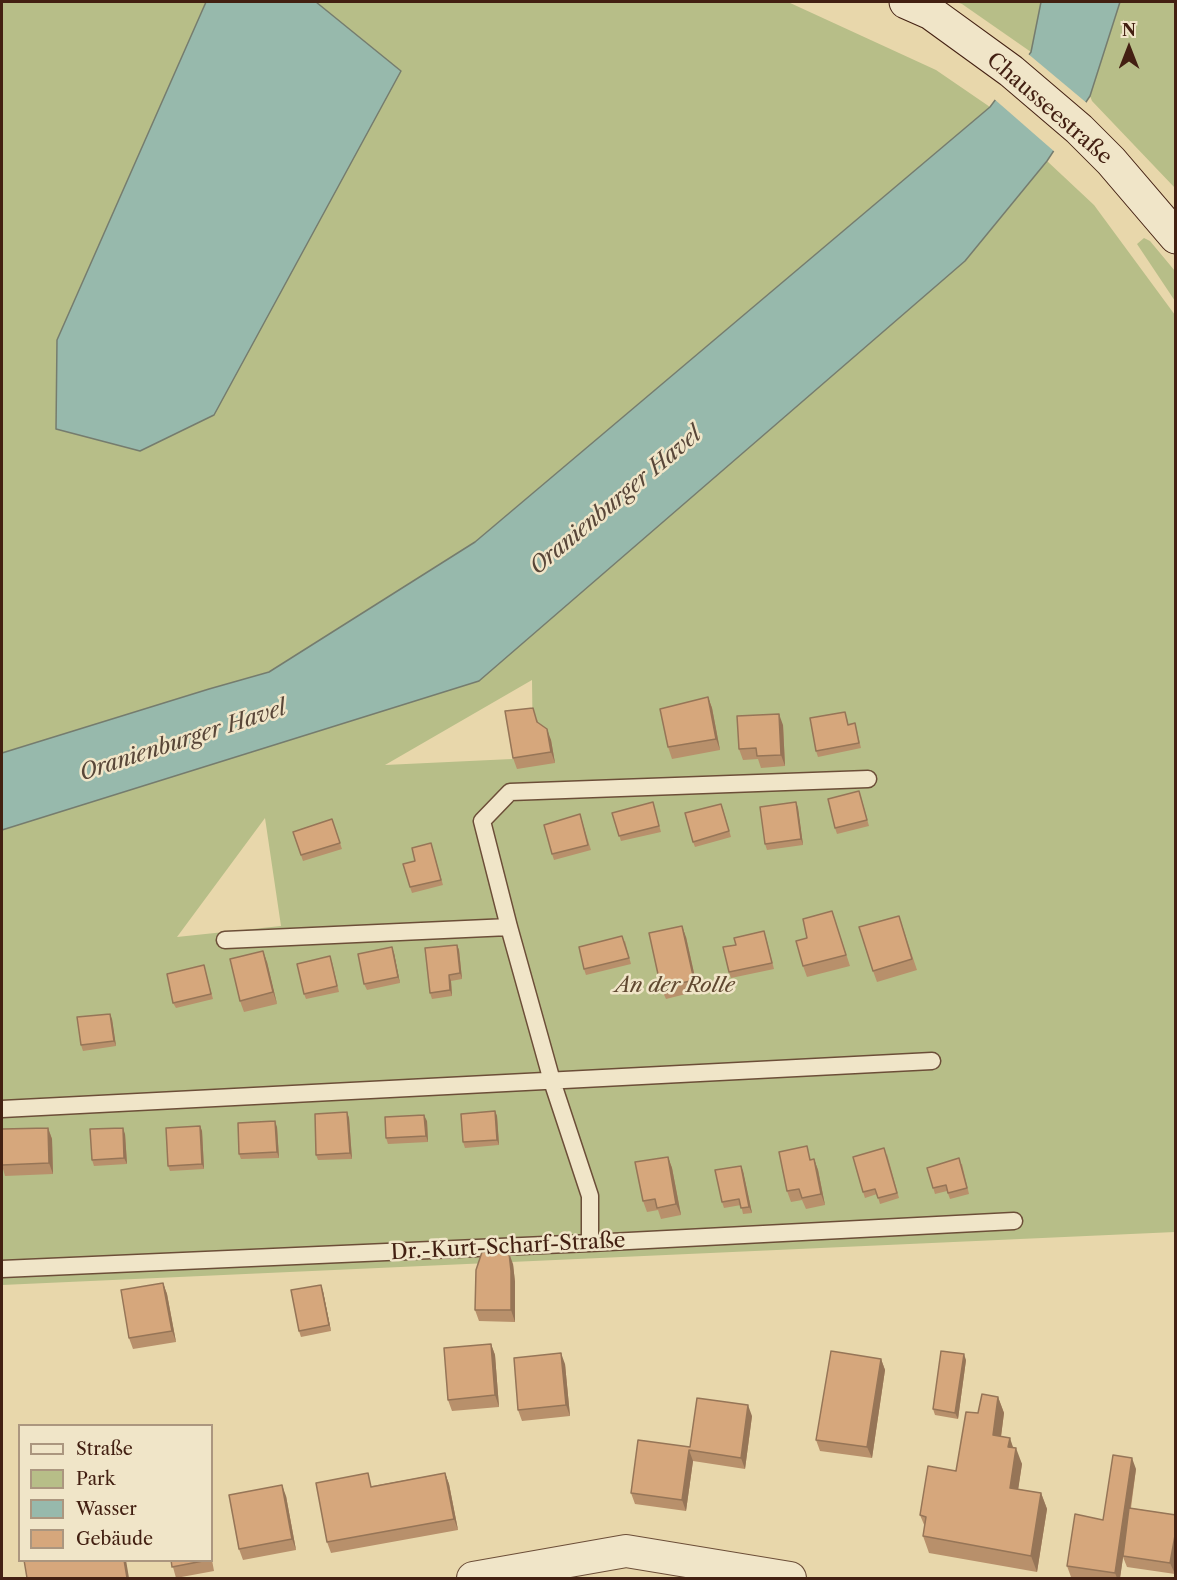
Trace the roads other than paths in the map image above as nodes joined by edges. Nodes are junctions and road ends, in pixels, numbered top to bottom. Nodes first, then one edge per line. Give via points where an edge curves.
1 (906, 2) edge
2 (1176, 237) edge
3 (867, 779) dead end
4 (509, 927) junction
5 (225, 940) dead end
6 (932, 1061) dead end
7 (552, 1081) junction
8 (2, 1108) edge
9 (1014, 1221) dead end
10 (590, 1243) junction
11 (2, 1269) edge
12 (473, 1578) edge
13 (790, 1578) edge

1 - 2 main road, Chausseestraße via 931,13 1011,71 1079,129
3 - 4 lane via 510,792 482,821
4 - 5 lane
4 - 7 lane
6 - 7 lane
7 - 8 lane
7 - 10 lane via 591,1196
9 - 10 lane, Dr.-Kurt-Scharf-Straße
10 - 11 lane, Dr.-Kurt-Scharf-Straße
12 - 13 street via 626,1551

